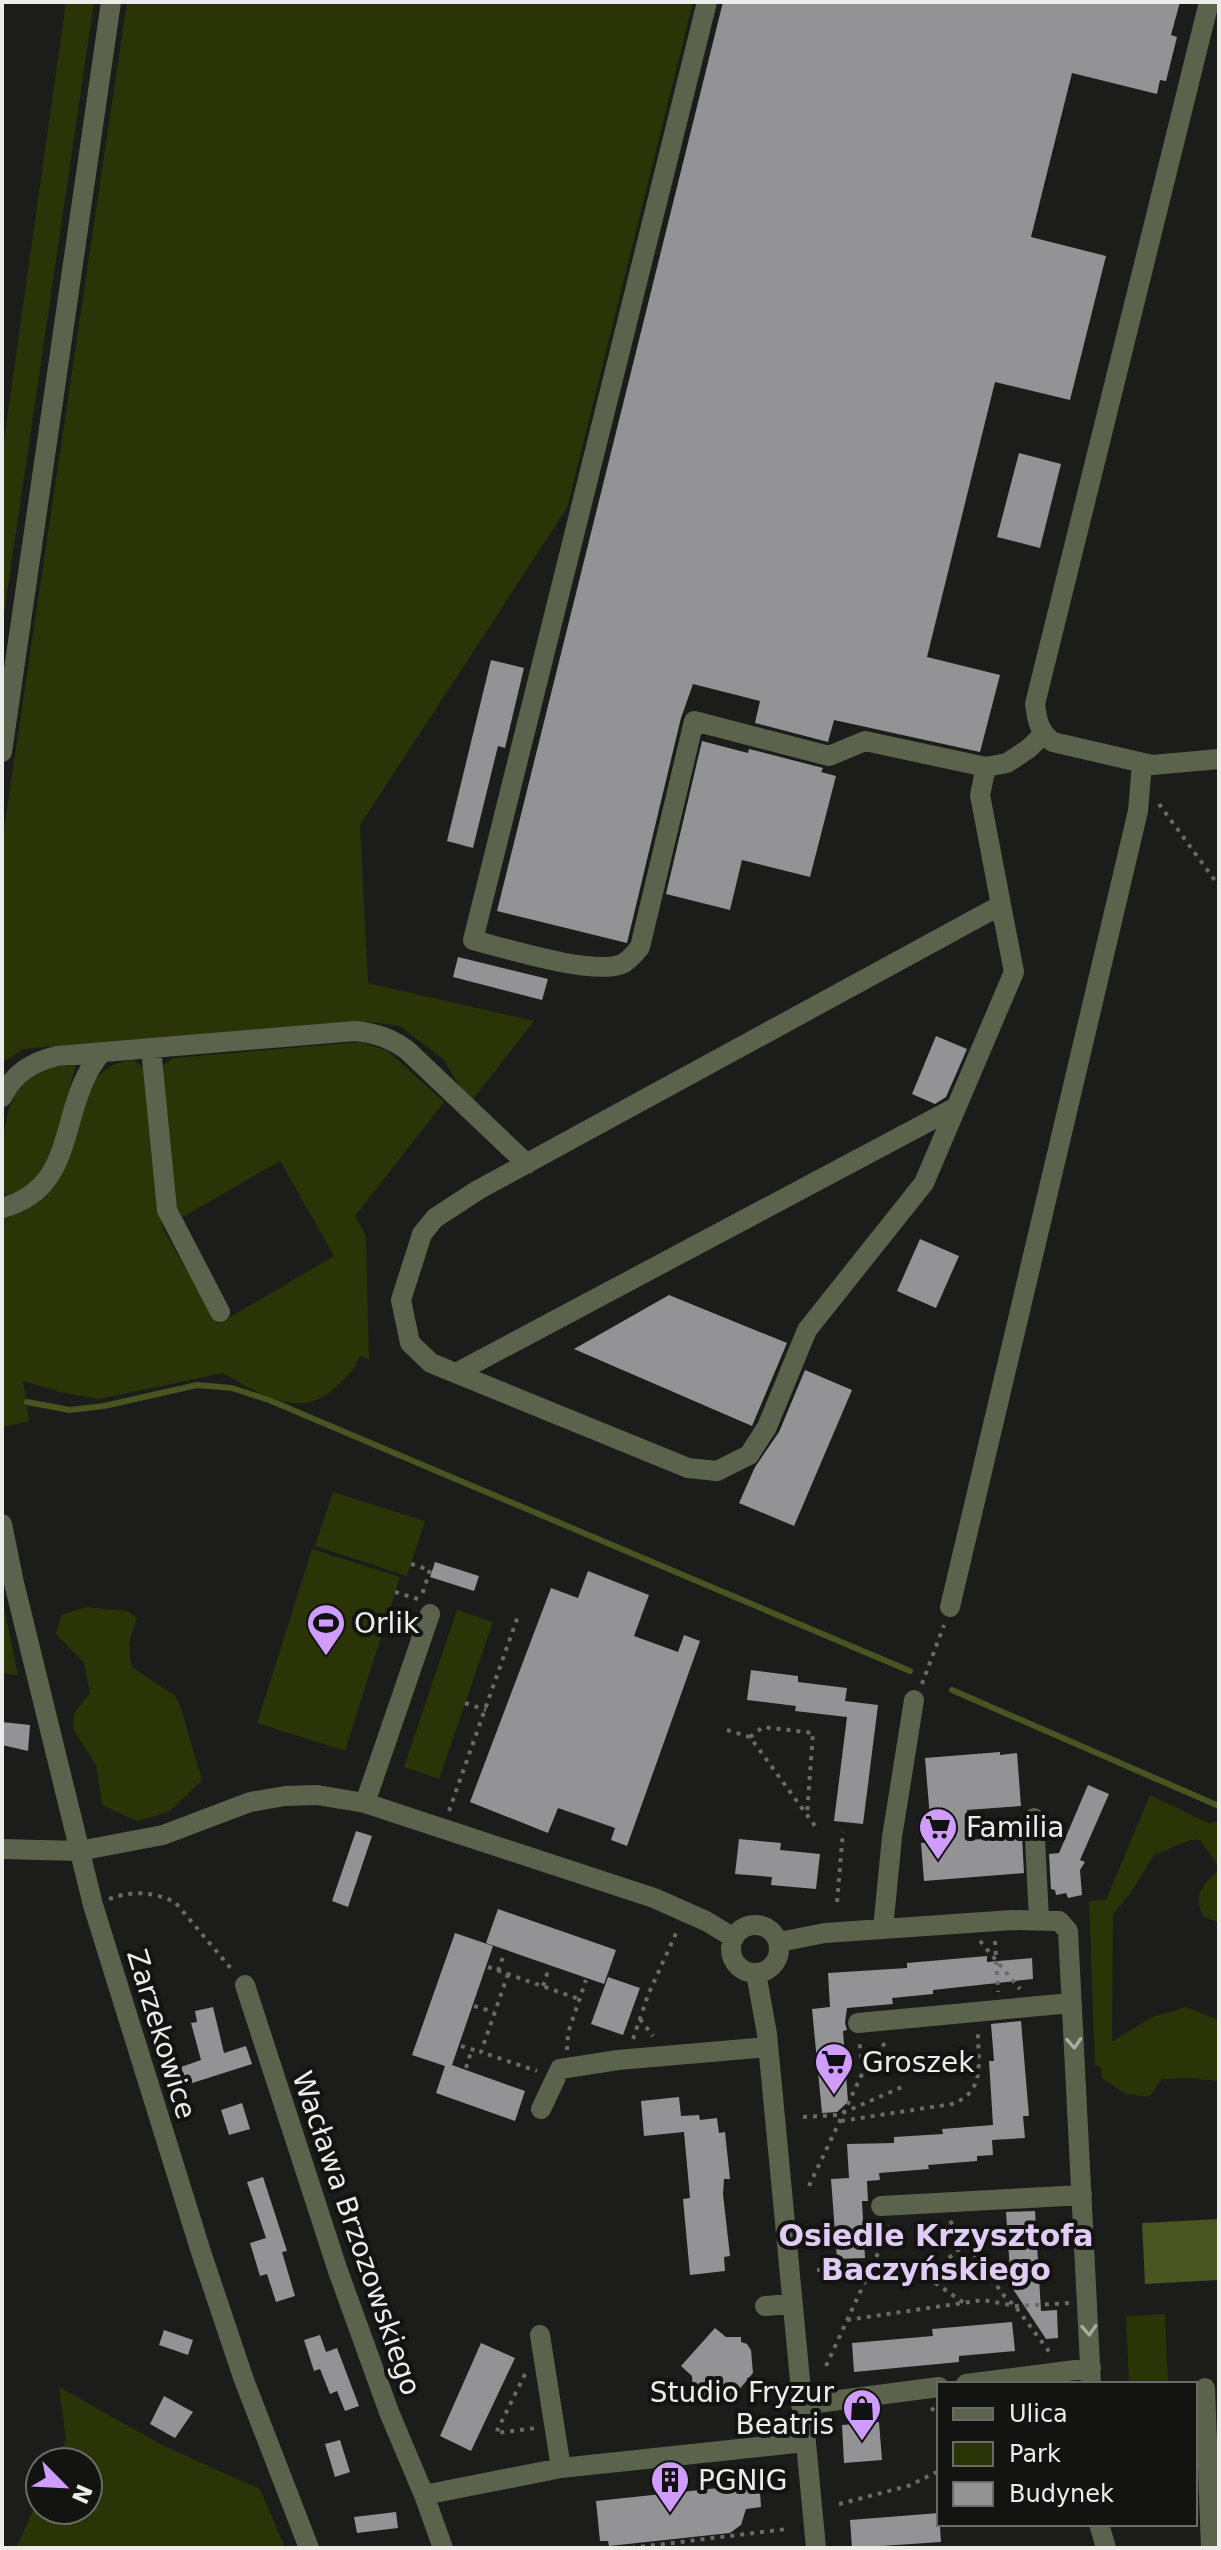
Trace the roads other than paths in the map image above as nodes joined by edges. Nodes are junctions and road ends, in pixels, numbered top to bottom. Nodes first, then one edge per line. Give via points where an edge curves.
1 (111, 2) edge
2 (707, 2) edge
3 (1209, 2) edge
4 (1043, 735) junction
5 (2, 752) edge
6 (1219, 759) edge
7 (1142, 763) junction
8 (986, 767) junction
9 (1001, 905) junction
10 (151, 1048) junction
11 (102, 1052) junction
12 (2, 1097) edge
13 (956, 1107) junction
14 (527, 1164) junction
15 (2, 1208) edge
16 (220, 1312) dead end
17 (456, 1373) junction
18 (2, 1524) edge
19 (425, 1607) road end
20 (950, 1607) road end
21 (914, 1700) road end
22 (365, 1803) junction
23 (1034, 1818) dead end
24 (2, 1849) edge
25 (79, 1851) junction
26 (1045, 1920) junction
27 (883, 1929) junction
28 (734, 1938) junction
29 (779, 1942) junction
30 (756, 1973) junction
31 (245, 1985) road end
32 (1071, 2003) junction
33 (858, 2023) road end
34 (768, 2047) junction
35 (541, 2109) dead end
36 (1082, 2195) junction
37 (891, 2205) road end
38 (792, 2304) junction
39 (765, 2306) dead end
40 (540, 2335) dead end
41 (1091, 2376) edge
42 (982, 2382) edge
43 (937, 2387) edge
44 (1205, 2388) dead end
45 (801, 2405) junction
46 (805, 2442) junction
47 (561, 2468) junction
48 (424, 2495) junction
49 (1100, 2526) edge
50 (309, 2548) edge
51 (443, 2548) edge
52 (816, 2548) edge
53 (1106, 2548) edge
54 (1211, 2548) edge

1 - 5 street
2 - 8 street via 473,940 569,963 609,968 626,963 640,947 694,721 829,756 865,741
3 - 4 street via 1035,704
4 - 7 street via 1053,742
4 - 8 street via 1007,763
6 - 7 street
7 - 20 street via 1138,811
8 - 9 street via 980,795
9 - 13 street via 1014,972
9 - 14 street
10 - 11 street
10 - 14 street via 374,1032 407,1050
10 - 16 street via 167,1210
11 - 12 street via 35,1061 20,1071
11 - 15 street via 83,1078 54,1170 24,1202
13 - 17 street
13 - 17 street via 924,1183 807,1330 767,1427 749,1455 717,1471 688,1468
14 - 17 street via 435,1218 422,1234 401,1300 410,1343 431,1363
18 - 25 street, Zarzekowice
19 - 22 street
21 - 27 street
22 - 25 street via 285,1796 250,1802 163,1835
22 - 28 street via 646,1895
23 - 26 street
24 - 25 street
25 - 50 street, Zarzekowice via 216,2295
26 - 27 street
26 - 32 street via 1059,1921 1068,1931
27 - 29 street
28 - 29 street via 756,1925 772,1931
28 - 30 street via 732,1957 737,1965
29 - 30 street via 777,1960
30 - 34 street
31 - 48 street, Wacława Brzozowskiego via 338,2271
32 - 33 street
32 -> 36 street
34 - 35 street via 618,2060 563,2073
34 - 38 street
36 - 37 street
36 -> 41 street
38 - 39 street
38 - 45 street
40 - 47 street
41 - 42 street via 1063,2372
43 - 45 street
44 - 54 street
45 - 46 street
46 - 47 street
46 - 52 street
47 - 48 street
48 - 51 street, Wacława Brzozowskiego
49 - 53 street

